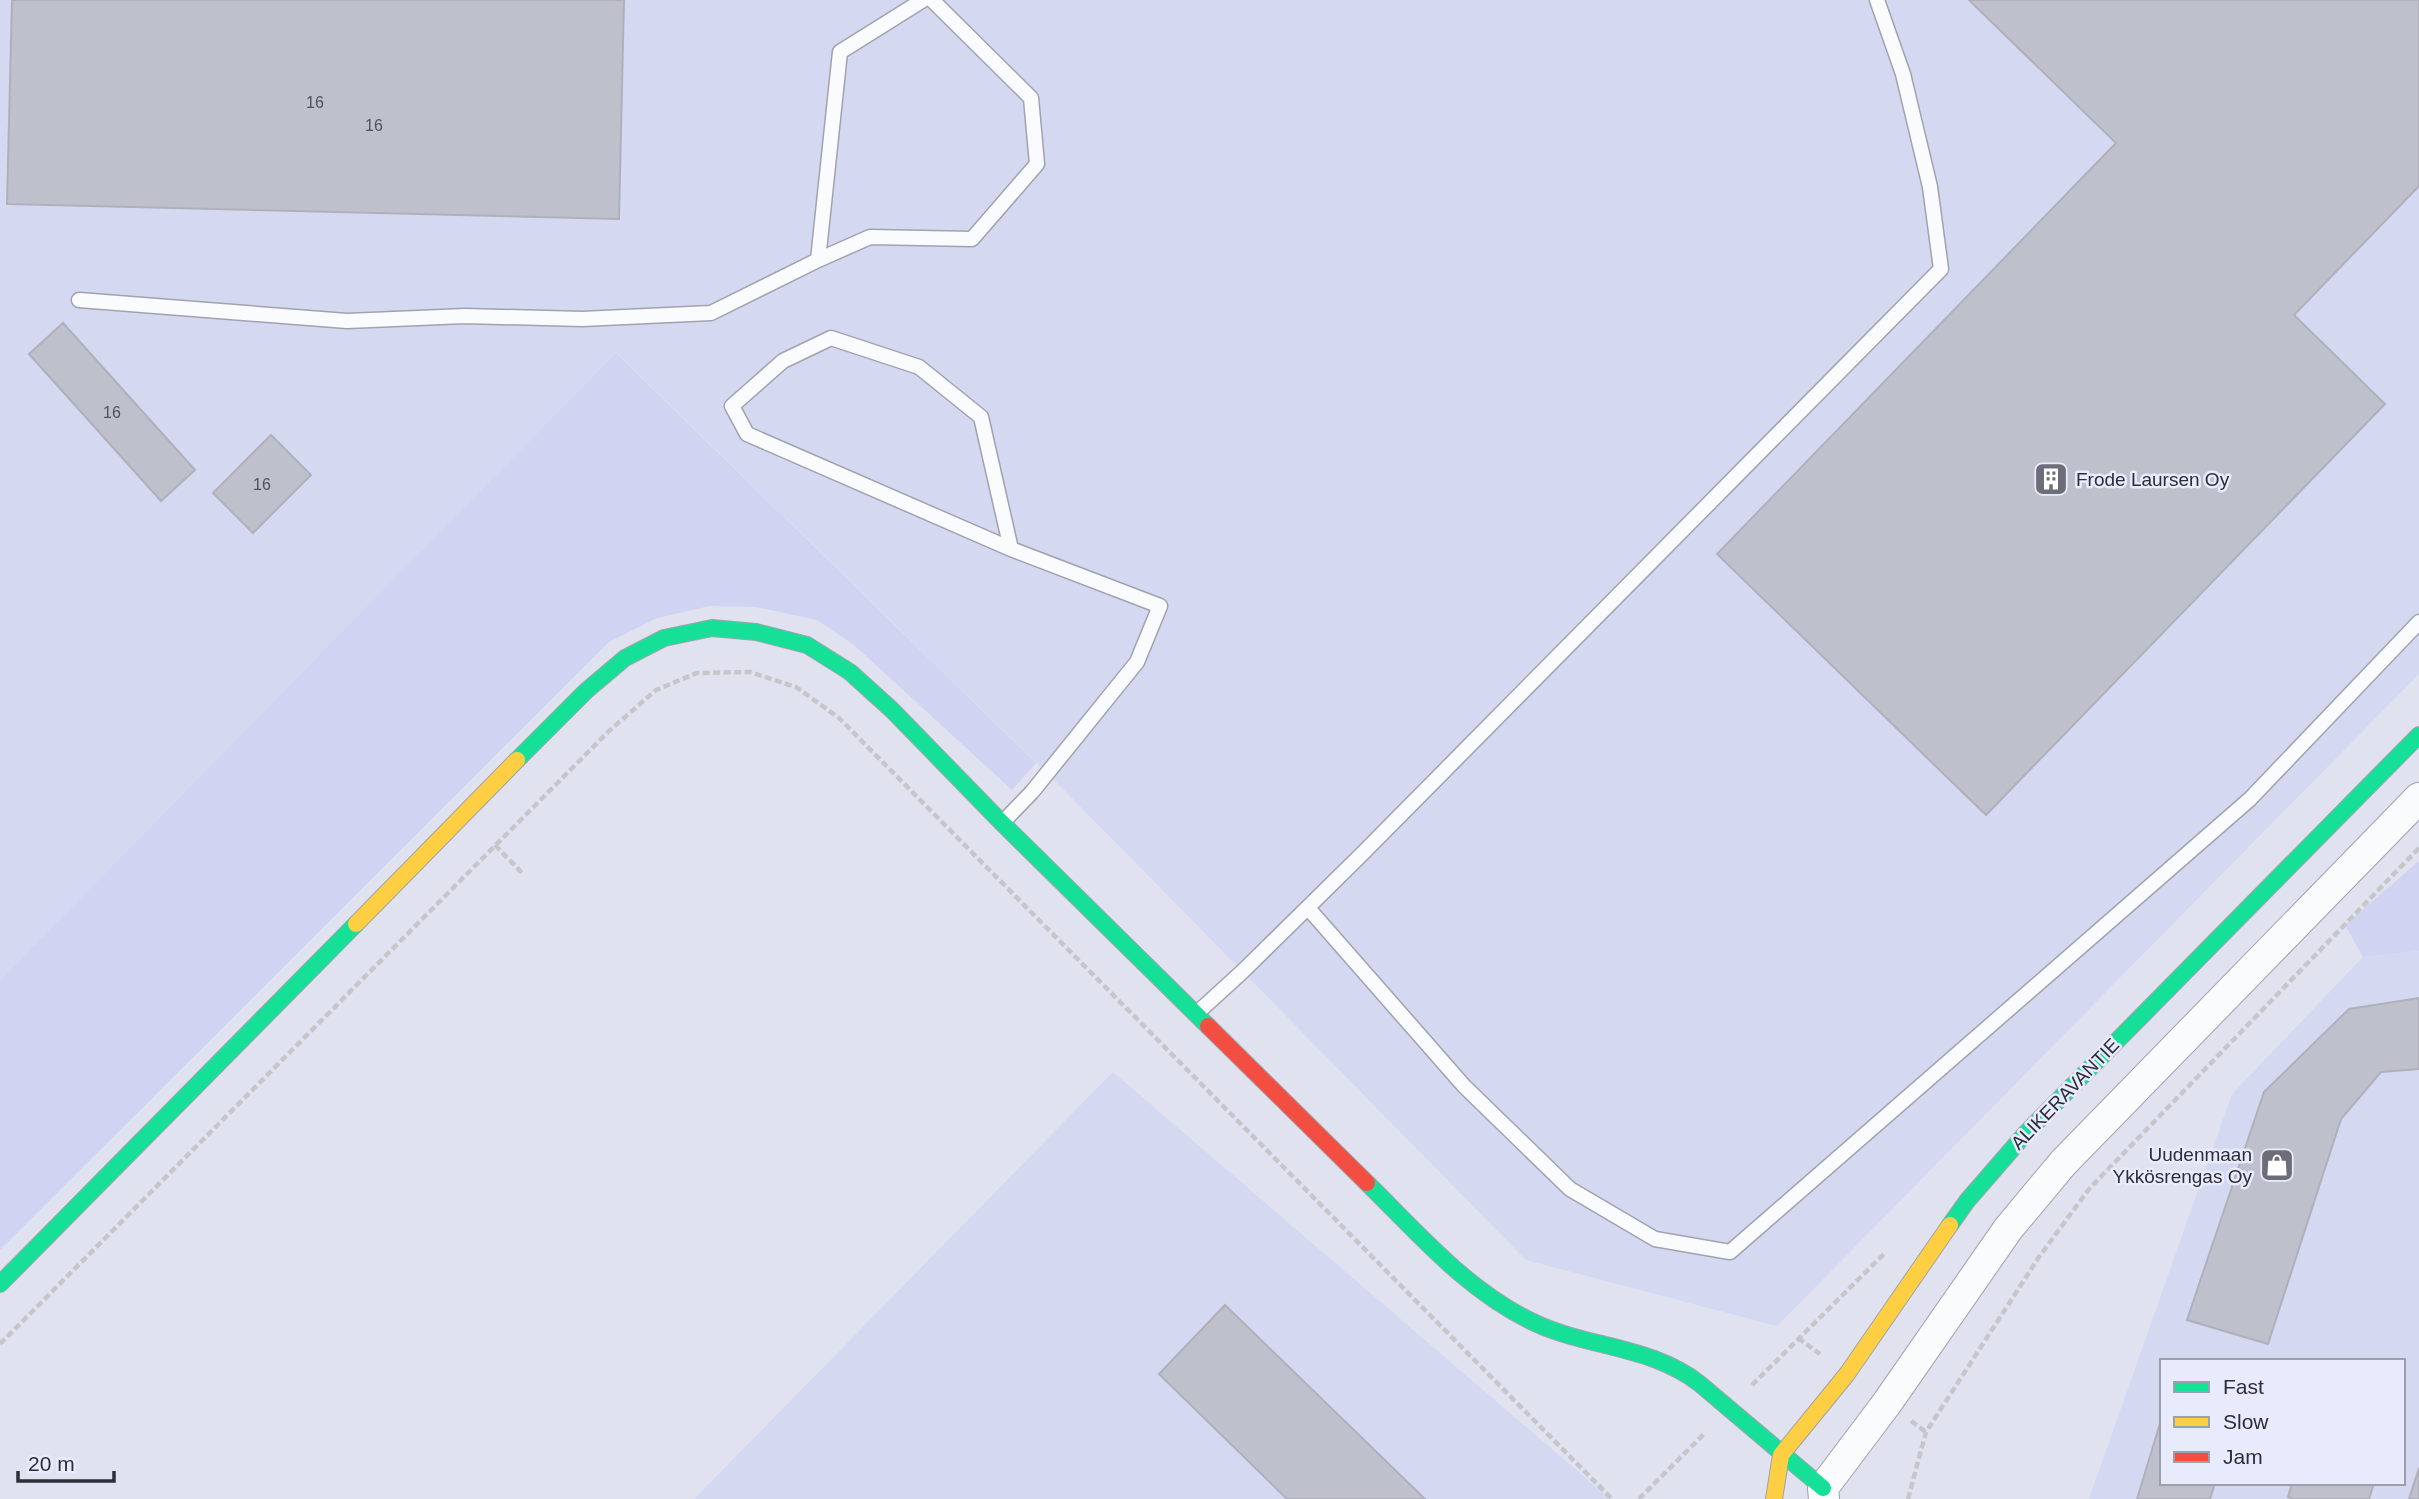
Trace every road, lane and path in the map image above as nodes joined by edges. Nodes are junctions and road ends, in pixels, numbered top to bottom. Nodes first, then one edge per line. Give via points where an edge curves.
1 (923, 0) edge
2 (932, 0) edge
3 (1877, 0) edge
4 (818, 260) junction
5 (79, 300) dead end
6 (1011, 549) junction
7 (2419, 622) edge
8 (2419, 735) edge
9 (2419, 798) edge
10 (1002, 823) junction
11 (495, 845) junction
12 (2419, 848) edge
13 (522, 873) dead end
14 (1308, 908) junction
15 (1195, 1014) junction
16 (0, 1284) edge
17 (0, 1344) edge
18 (1781, 1455) junction
19 (1819, 1493) edge
20 (1612, 1499) edge
21 (1774, 1499) edge
22 (1908, 1499) edge

1 - 4 lane via 841,52
2 - 4 lane via 1031,98 1037,164 972,239 870,237
3 - 14 lane via 1903,74 1930,187 1941,269
4 - 5 lane via 711,313 347,321
6 - 6 lane via 747,434 732,407 783,361 831,338 919,367 981,417
6 - 10 lane via 1160,606 1137,662 1032,793
7 - 14 lane via 2250,799 1730,1252 1656,1239 1570,1189 1464,1086
8 - 18 street, ALIKERAVANTIE via 2026,1133 1967,1201 1847,1374
9 - 19 street via 2063,1163 2008,1229
10 - 15 street
10 - 16 street via 892,710 850,672 807,645 756,632 712,628 664,638 625,658 586,691
11 - 13 path
11 - 17 path
11 - 20 path via 656,690 697,673 750,672 796,687 839,718
12 - 22 path via 2090,1189 2039,1256 1926,1432
14 - 15 lane
15 - 18 street via 1484,1294 1535,1324 1678,1368
18 - 19 street
18 - 21 street

